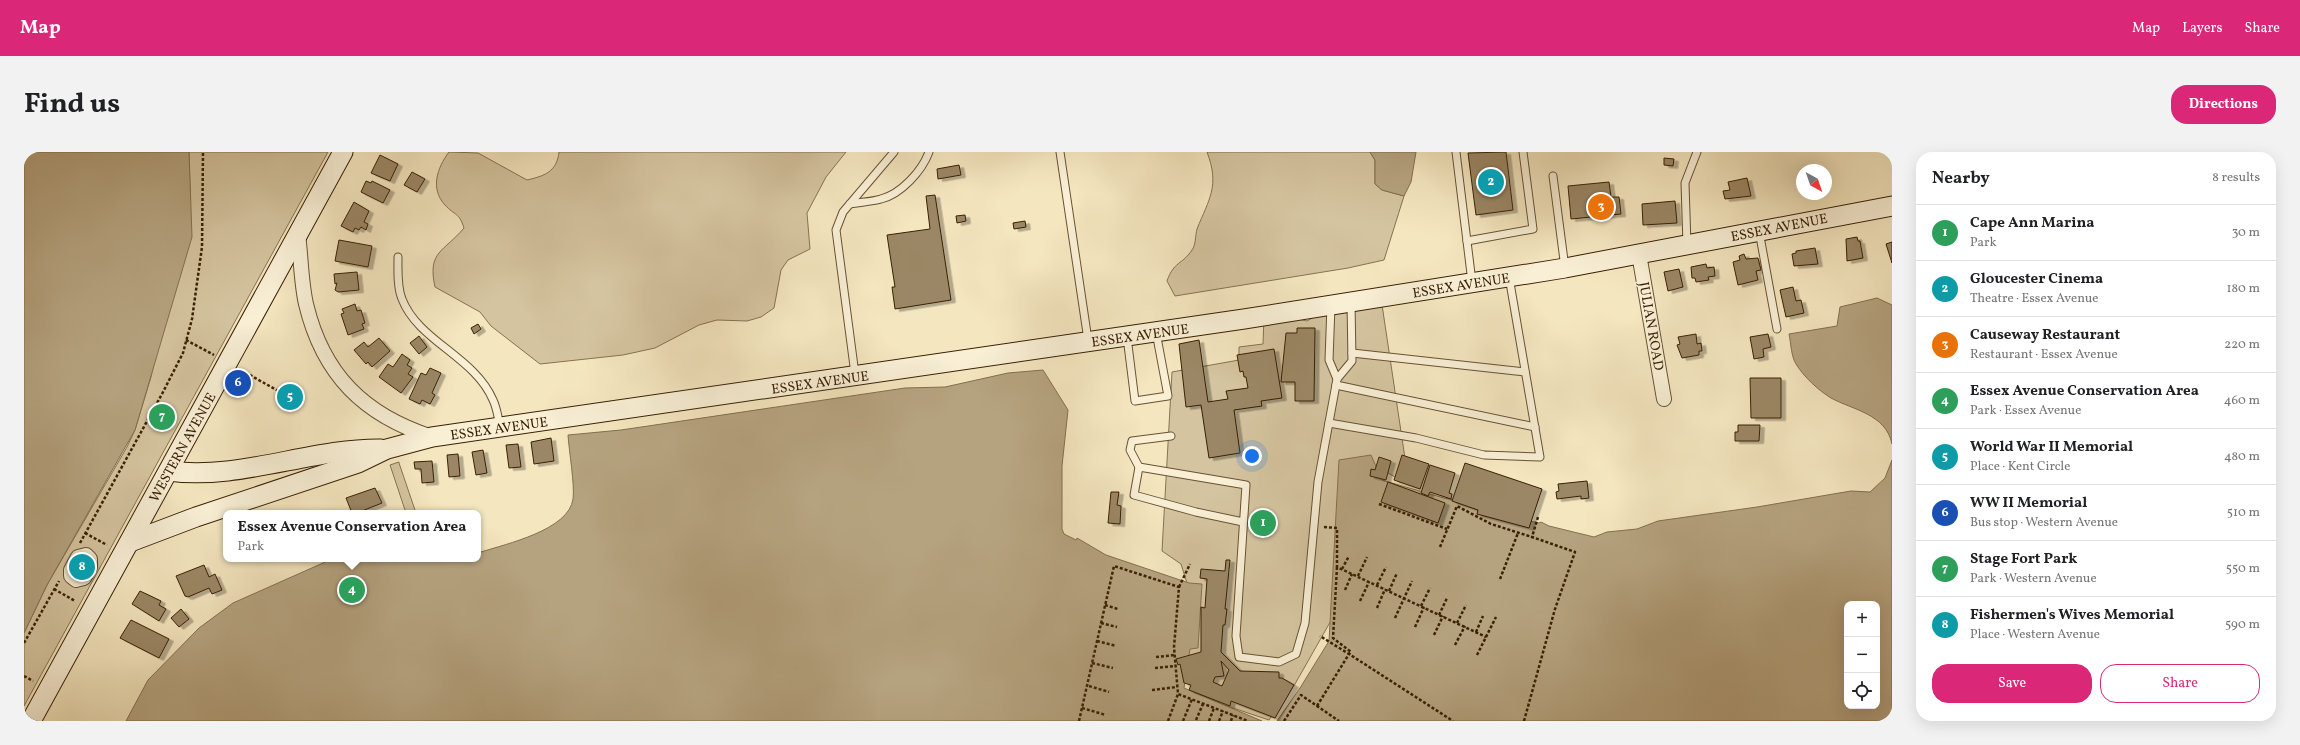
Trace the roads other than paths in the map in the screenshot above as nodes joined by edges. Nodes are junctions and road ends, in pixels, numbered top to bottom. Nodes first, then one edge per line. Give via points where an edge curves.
1 (343, 152) edge
2 (894, 152) edge
3 (929, 152) edge
4 (1060, 152) edge
5 (1456, 152) edge
6 (1523, 152) edge
7 (1696, 152) edge
8 (1553, 176) dead end
9 (850, 204) junction
10 (1892, 206) edge
11 (1759, 231) junction
12 (298, 234) junction
13 (1467, 241) junction
14 (1687, 245) junction
15 (1639, 254) junction
16 (398, 257) dead end
17 (1565, 268) junction
18 (1509, 277) junction
19 (1472, 283) junction
20 (1351, 302) junction
21 (1331, 305) junction
22 (1777, 329) dead end
23 (1156, 332) junction
24 (1126, 337) junction
25 (1088, 342) junction
26 (1352, 353) junction
27 (1525, 372) junction
28 (855, 377) junction
29 (1336, 382) junction
30 (1664, 399) dead end
31 (1329, 423) junction
32 (1535, 427) junction
33 (500, 429) junction
34 (1171, 436) dead end
35 (432, 437) junction
36 (387, 449) junction
37 (1139, 467) junction
38 (169, 471) junction
39 (1243, 522) junction
40 (130, 542) junction
41 (32, 721) edge

1 - 12 street, WESTERN AVENUE
2 - 9 lane
3 - 9 lane via 924,164 892,195
4 - 25 lane
5 - 13 lane
6 - 13 lane via 1533,229
7 - 14 lane via 1685,183
8 - 17 lane
9 - 28 lane via 843,212 836,230
10 - 11 street, ESSEX AVENUE
11 - 14 street, ESSEX AVENUE
11 - 22 lane
12 - 35 street via 306,303 311,322 316,337 335,371 354,393 378,414
12 - 38 street, WESTERN AVENUE
13 - 19 lane
14 - 15 street, ESSEX AVENUE
15 - 17 street, ESSEX AVENUE
15 - 30 street, JULIAN ROAD
16 - 33 lane via 401,299 426,330 469,367 482,383 493,400
17 - 18 street, ESSEX AVENUE
18 - 19 street, ESSEX AVENUE
18 - 27 lane
19 - 20 street, ESSEX AVENUE
20 - 21 street, ESSEX AVENUE
20 - 26 lane
21 - 23 street, ESSEX AVENUE
21 - 29 lane via 1329,360
23 - 24 street, ESSEX AVENUE
23 - 24 lane via 1168,396 1135,401
24 - 25 street, ESSEX AVENUE
25 - 28 street, ESSEX AVENUE
26 - 27 lane
26 - 29 lane via 1352,361
27 - 32 lane
28 - 33 street, ESSEX AVENUE
29 - 31 lane
29 - 32 lane
31 - 32 lane via 1416,438 1484,455 1540,457
31 - 39 lane via 1317,491 1305,623 1296,654 1279,662 1239,657 1236,636
33 - 35 street, ESSEX AVENUE
34 - 37 lane via 1132,441 1130,450
35 - 36 street, ESSEX AVENUE
36 - 38 street, ESSEX AVENUE via 358,449 232,470 190,474
36 - 40 street, ESSEX AVENUE via 358,463 196,517
37 - 39 lane via 1134,495
37 - 39 lane via 1246,485
38 - 40 street, WESTERN AVENUE
40 - 41 street, WESTERN AVENUE

